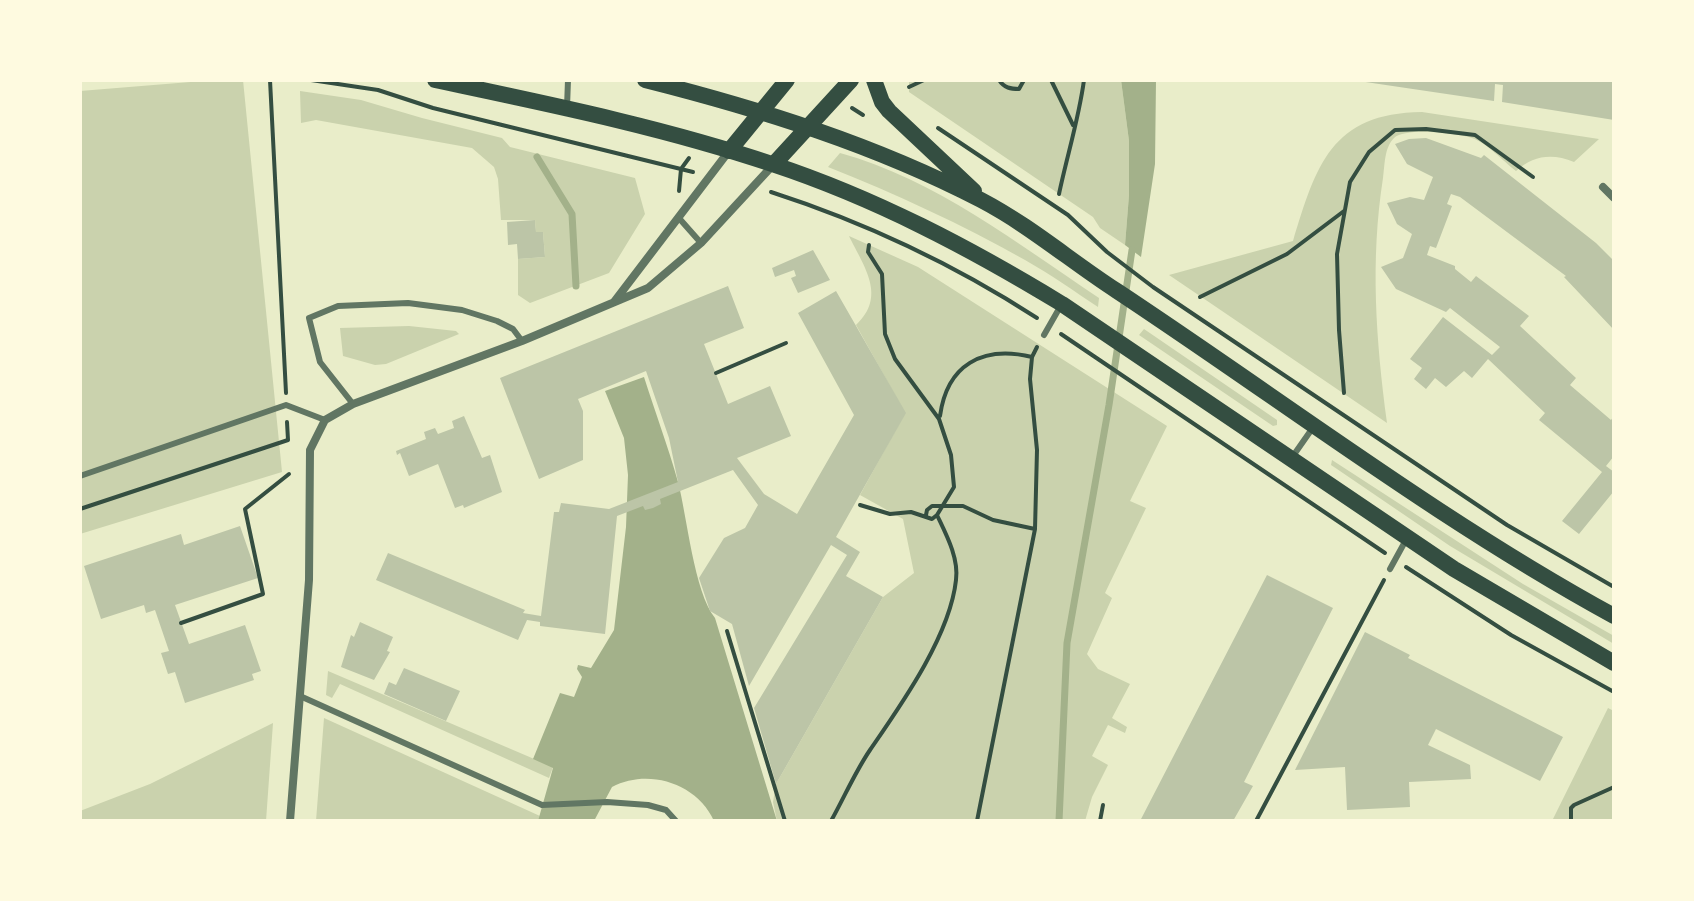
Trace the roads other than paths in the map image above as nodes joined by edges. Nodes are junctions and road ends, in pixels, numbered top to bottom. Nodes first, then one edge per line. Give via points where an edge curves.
1 (435, 80) edge
2 (568, 80) edge
3 (645, 80) edge
4 (787, 80) edge
5 (851, 80) edge
6 (874, 80) edge
7 (562, 106) junction
8 (760, 113) junction
9 (806, 128) junction
10 (729, 151) junction
11 (774, 164) junction
12 (1603, 187) dead end
13 (1614, 198) edge
14 (984, 201) junction
15 (678, 217) junction
16 (701, 243) junction
17 (1062, 304) junction
18 (611, 306) junction
19 (1044, 335) road end
20 (522, 341) junction
21 (353, 404) junction
22 (325, 420) junction
23 (1315, 426) junction
24 (1291, 459) junction
25 (80, 476) edge
26 (1407, 538) junction
27 (1390, 569) road end
28 (1614, 616) edge
29 (1614, 663) edge
30 (300, 696) junction
31 (290, 821) edge
32 (676, 821) edge

1 - 7 main road
2 - 7 lane
3 - 8 main road
4 - 8 main road
5 - 9 main road
6 - 14 main road via 889,111
7 - 10 main road
8 - 9 main road
8 - 10 main road
9 - 11 main road
9 - 14 main road via 872,150
10 - 11 main road
10 - 15 street
11 - 16 street
11 - 17 main road via 917,223
12 - 13 street
14 - 23 main road
15 - 16 lane
15 - 18 street
16 - 18 street via 648,288
17 - 19 lane
17 - 24 main road
18 - 20 street
20 - 21 street
20 - 21 lane via 513,329 462,310 408,303 338,306 309,318 320,362
21 - 22 street
22 - 25 lane via 286,405
22 - 30 street via 310,450 309,580
23 - 24 lane
23 - 28 main road via 1515,560
24 - 26 main road
26 - 27 lane
26 - 29 main road
30 - 31 street
30 - 32 lane via 542,805 648,805 666,810

